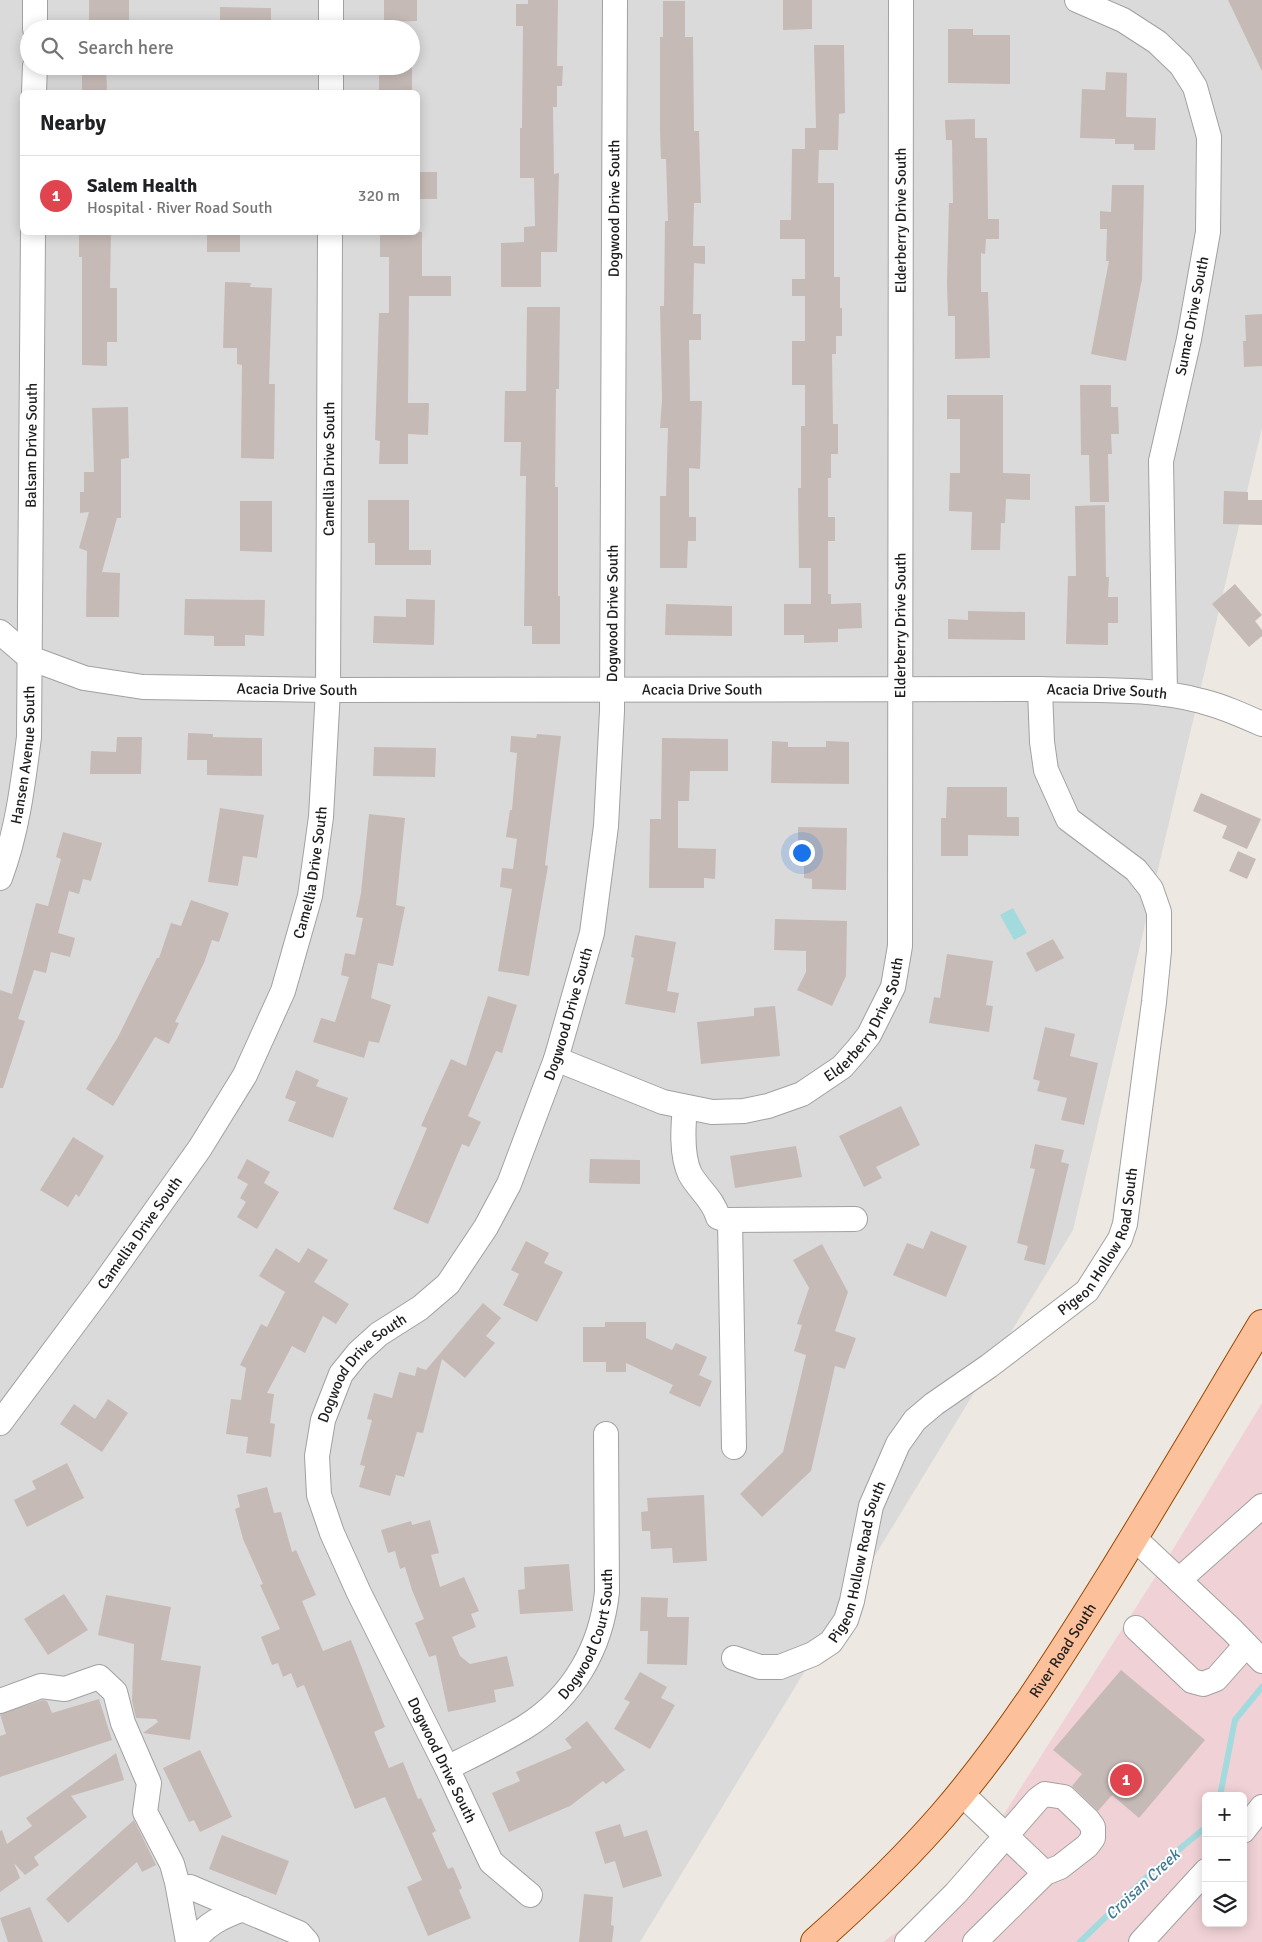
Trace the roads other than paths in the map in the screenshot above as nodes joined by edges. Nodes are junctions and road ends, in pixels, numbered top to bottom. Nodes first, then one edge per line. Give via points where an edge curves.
1 (35, 0) edge
2 (331, 0) edge
3 (615, 0) edge
4 (901, 0) edge
5 (1077, 0) edge
6 (35, 20) edge
7 (331, 20) edge
8 (35, 75) edge
9 (331, 75) edge
10 (34, 90) edge
11 (331, 90) edge
12 (33, 235) edge
13 (330, 235) edge
14 (0, 632) edge
15 (30, 658) junction
16 (1040, 689) junction
17 (328, 690) junction
18 (899, 690) junction
19 (612, 691) junction
20 (1165, 694) junction
21 (1262, 724) edge
22 (0, 878) edge
23 (556, 1059) junction
24 (686, 1107) junction
25 (730, 1220) junction
26 (855, 1220) dead end
27 (1262, 1324) edge
28 (0, 1423) edge
29 (606, 1434) dead end
30 (734, 1446) dead end
31 (1262, 1506) edge
32 (1134, 1538) junction
33 (1179, 1580) junction
34 (1136, 1628) dead end
35 (1255, 1654) edge
36 (734, 1658) dead end
37 (0, 1701) edge
38 (447, 1768) junction
39 (961, 1793) junction
40 (1262, 1807) edge
41 (1247, 1826) edge
42 (1006, 1836) junction
43 (1045, 1873) junction
44 (1202, 1875) edge
45 (179, 1889) junction
46 (530, 1895) dead end
47 (243, 1909) junction
48 (188, 1942) edge
49 (194, 1942) edge
50 (307, 1942) edge
51 (815, 1942) edge
52 (907, 1942) edge
53 (975, 1942) edge
54 (1141, 1942) edge

1 - 6 street
2 - 7 street
3 - 19 street, Dogwood Drive South
4 - 18 street, Elderberry Drive South
5 - 20 street, Sumac Drive South via 1124,20 1157,42 1181,65 1194,87 1208,137 1208,232 1189,339 1161,461
8 - 10 street
9 - 11 street
12 - 15 street, Balsam Drive South
13 - 17 street, Camellia Drive South
14 - 15 street, Acacia Drive South
15 - 17 street, Acacia Drive South via 84,678 143,687
15 - 22 street, Hansen Avenue South via 29,737 22,794
16 - 18 street, Acacia Drive South
16 - 20 street, Acacia Drive South
16 - 36 street, Pigeon Hollow Road South via 1046,770 1068,819 1136,870 1151,889 1159,912 1154,1002 1125,1224 1120,1240 1087,1291 934,1404 916,1420 898,1444 871,1506 846,1620 831,1642 813,1654 780,1667 760,1668
17 - 19 street, Acacia Drive South
17 - 28 street, Camellia Drive South via 321,817 310,896 283,991 245,1075 200,1148
18 - 19 street, Acacia Drive South
18 - 24 street, Elderberry Drive South via 900,946 893,987 883,1010 869,1035 842,1067 802,1094 744,1111 712,1112
19 - 23 street, Dogwood Drive South via 606,826 592,934
20 - 21 street, Acacia Drive South via 1200,700
23 - 24 street, Elderberry Drive South via 663,1102
23 - 38 street, Dogwood Drive South via 510,1184 486,1227 448,1284 420,1308 379,1334 341,1374 323,1420 317,1456 319,1495 332,1533
24 - 25 street via 685,1159 690,1174 712,1201 718,1217
25 - 26 street
25 - 30 street
27 - 32 main road, River Road South
29 - 38 street, Dogwood Court South via 607,1592 605,1615 590,1654 579,1675 547,1711 524,1727
31 - 33 street
32 - 33 street
32 - 39 main road, River Road South via 1020,1716
33 - 35 street
34 - 35 street via 1192,1681 1203,1684
37 - 45 street via 41,1686 65,1689 99,1677 115,1692 123,1723 149,1783 145,1812 172,1864
38 - 46 street, Dogwood Drive South via 491,1862
39 - 42 street
39 - 51 main road, River Road South via 904,1859
40 - 41 street
42 - 43 street
42 - 43 street via 1045,1794 1064,1797 1093,1827 1093,1838 1060,1867
42 - 52 street
43 - 53 street
44 - 54 street
45 - 47 street via 190,1887
45 - 48 street
47 - 49 street via 217,1920
47 - 50 street via 299,1933

